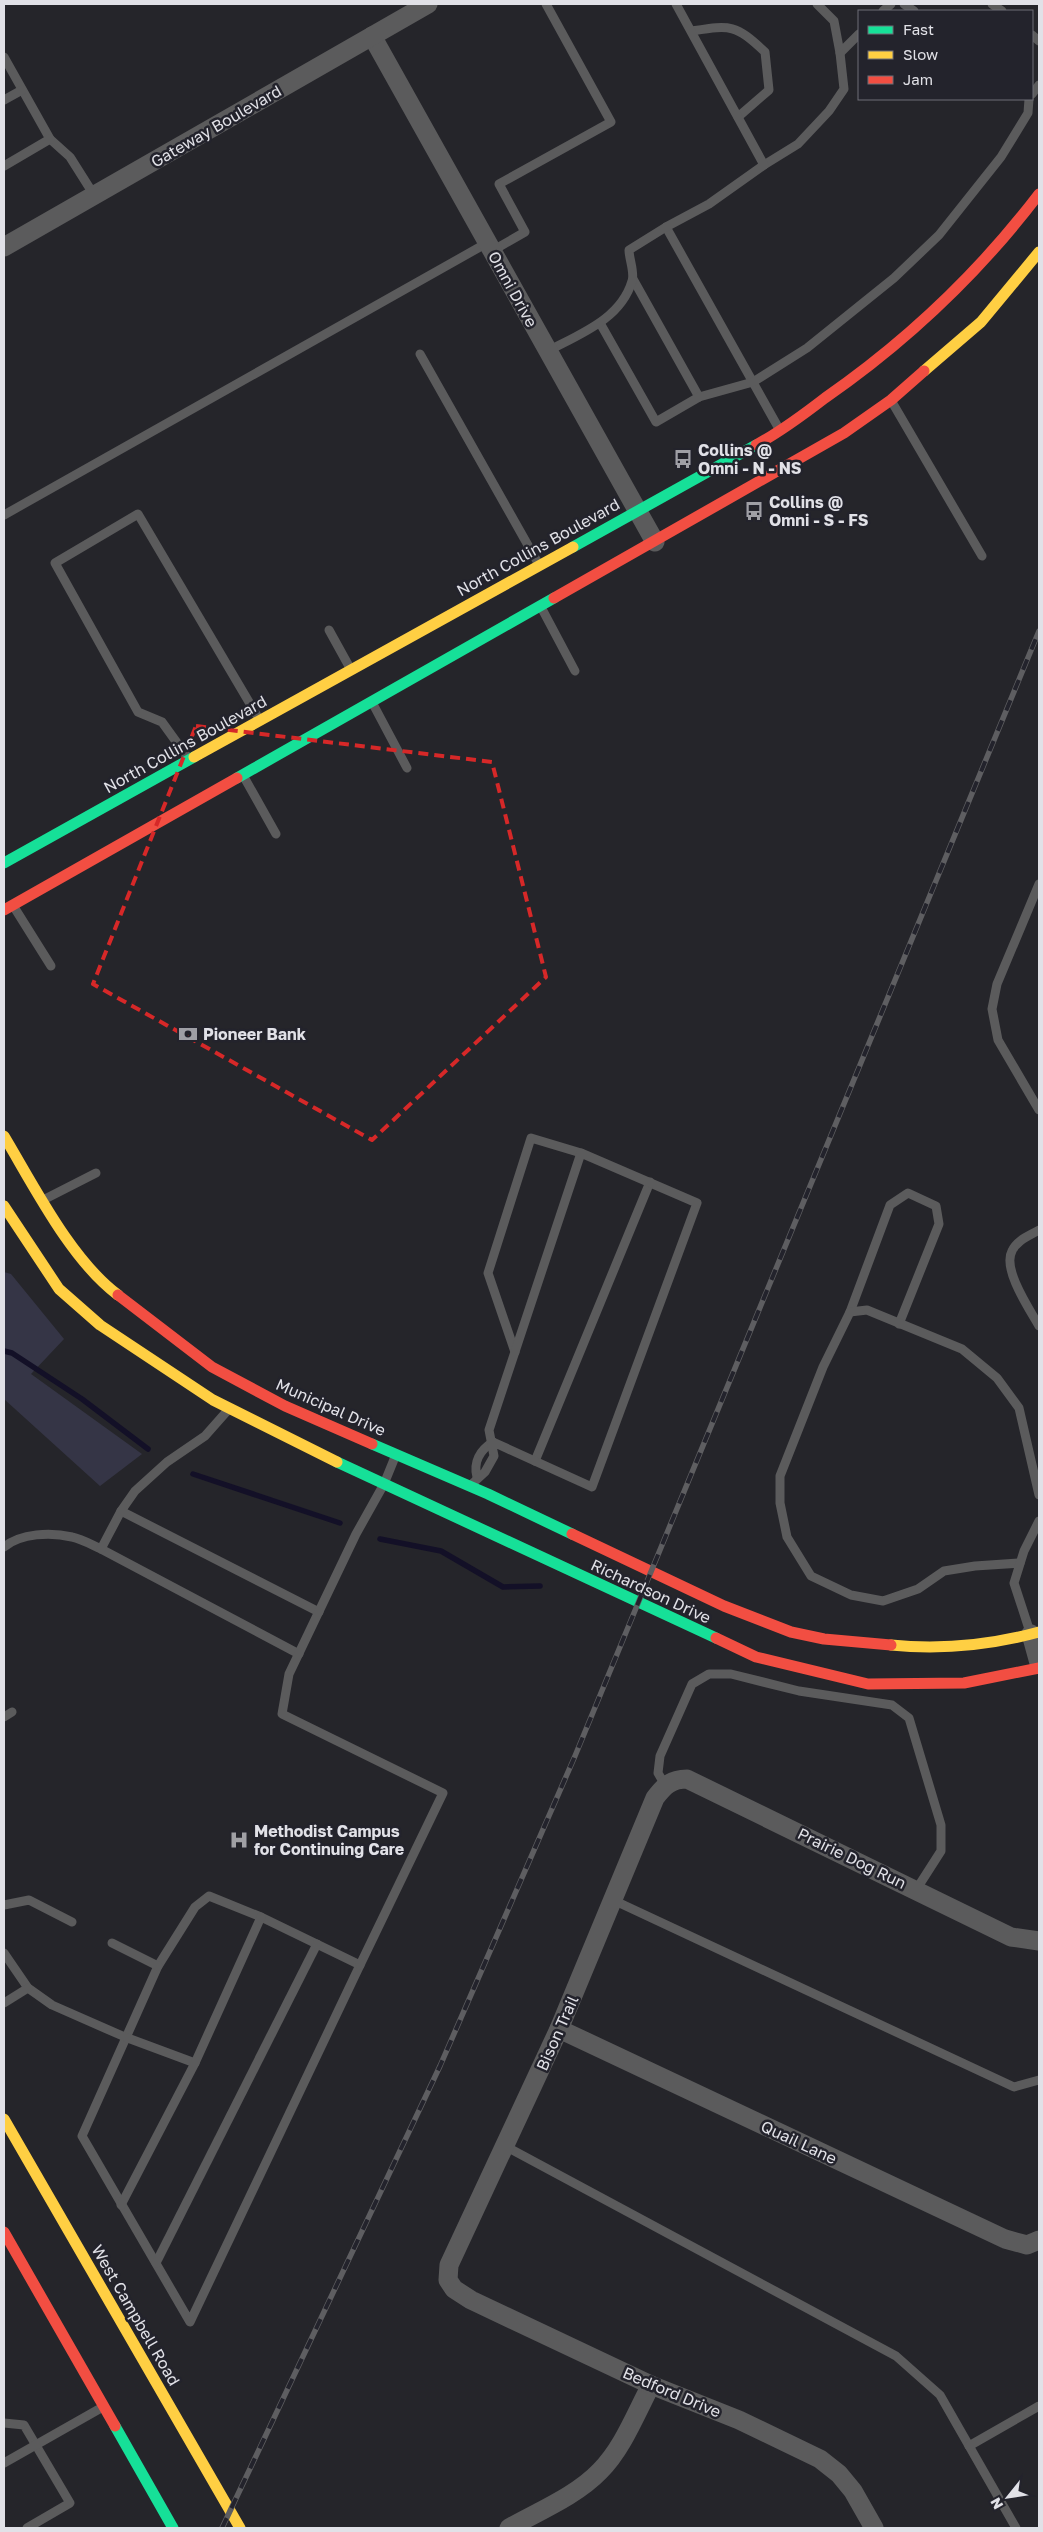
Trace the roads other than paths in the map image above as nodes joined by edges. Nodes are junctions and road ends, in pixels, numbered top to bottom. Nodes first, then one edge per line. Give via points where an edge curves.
1 (428, 4) edge
2 (546, 4) edge
3 (676, 4) edge
4 (817, 4) edge
5 (692, 31) junction
6 (858, 35) edge
7 (372, 36) junction
8 (840, 53) junction
9 (4, 57) edge
10 (22, 90) junction
11 (4, 100) edge
12 (1029, 100) edge
13 (738, 117) junction
14 (50, 139) junction
15 (764, 165) junction
16 (4, 166) edge
17 (1039, 194) edge
18 (94, 196) junction
19 (666, 227) junction
20 (4, 247) edge
21 (489, 247) junction
22 (1039, 252) edge
23 (633, 279) junction
24 (600, 323) junction
25 (548, 351) junction
26 (420, 354) dead end
27 (753, 382) junction
28 (699, 397) junction
29 (891, 400) junction
30 (780, 430) junction
31 (637, 510) junction
32 (4, 515) edge
33 (655, 542) junction
34 (982, 556) dead end
35 (540, 565) junction
36 (540, 607) junction
37 (456, 612) junction
38 (329, 630) dead end
39 (420, 644) dead end
40 (351, 670) junction
41 (576, 671) dead end
42 (387, 678) dead end
43 (321, 687) junction
44 (340, 691) dead end
45 (356, 696) dead end
46 (372, 702) junction
47 (260, 721) junction
48 (190, 760) junction
49 (407, 768) dead end
50 (243, 775) junction
51 (276, 834) dead end
52 (4, 863) edge
53 (1039, 884) edge
54 (8, 908) edge
55 (51, 966) dead end
56 (1039, 1110) edge
57 (4, 1136) edge
58 (581, 1153) junction
59 (96, 1173) dead end
60 (650, 1182) junction
61 (38, 1203) junction
62 (4, 1206) edge
63 (11, 1218) edge
64 (1039, 1230) edge
65 (850, 1312) junction
66 (899, 1324) junction
67 (1039, 1326) edge
68 (515, 1353) junction
69 (237, 1397) junction
70 (271, 1430) joint
71 (492, 1442) junction
72 (396, 1454) junction
73 (535, 1461) junction
74 (384, 1484) junction
75 (471, 1486) junction
76 (1039, 1495) edge
77 (121, 1511) junction
78 (1039, 1521) edge
79 (4, 1547) edge
80 (101, 1549) junction
81 (1020, 1563) junction
82 (724, 1606) joint
83 (319, 1612) junction
84 (1035, 1633) edge
85 (299, 1654) junction
86 (1039, 1663) edge
87 (1039, 1668) edge
88 (665, 1785) junction
89 (916, 1890) junction
90 (613, 1900) junction
91 (4, 1905) edge
92 (261, 1916) junction
93 (72, 1922) dead end
94 (1039, 1941) edge
95 (112, 1943) dead end
96 (316, 1944) junction
97 (5, 1958) edge
98 (360, 1965) junction
99 (158, 1966) junction
100 (28, 1988) junction
101 (4, 2003) edge
102 (559, 2029) junction
103 (125, 2037) junction
104 (195, 2063) junction
105 (1039, 2080) edge
106 (4, 2119) edge
107 (504, 2146) junction
108 (121, 2205) junction
109 (4, 2232) edge
110 (1039, 2240) edge
111 (156, 2263) junction
112 (448, 2280) joint
113 (651, 2385) junction
114 (1039, 2406) edge
115 (104, 2407) junction
116 (4, 2423) edge
117 (36, 2445) junction
118 (969, 2446) junction
119 (4, 2463) edge
120 (27, 2528) edge
121 (173, 2528) edge
122 (240, 2528) edge
123 (509, 2528) edge
124 (874, 2528) edge
125 (1016, 2528) edge

1 - 7 street, Gateway Boulevard
2 - 21 lane via 611,122 499,184 525,232
3 - 5 lane
4 - 8 lane via 834,21
5 - 13 lane
5 - 13 lane via 725,26 746,35 765,52 768,90
6 - 8 lane
7 - 18 street, Gateway Boulevard
7 - 21 street, Omni Drive
8 - 15 lane via 844,89 829,111 798,144
9 - 10 lane
10 - 11 lane
10 - 14 lane
12 - 27 lane via 1028,113 1001,157 939,234 894,278 807,348
13 - 15 lane
14 - 16 lane
14 - 18 lane via 70,158
15 - 19 lane via 709,204
17 - 30 main road, North Collins Boulevard via 1000,245 947,300 872,365
18 - 20 street, Gateway Boulevard
19 - 23 lane via 629,250
19 - 27 lane
21 - 25 street, Omni Drive
21 - 32 lane
22 - 29 main road via 981,322
23 - 24 lane via 618,307
23 - 28 lane
24 - 25 lane
24 - 28 lane via 656,422
25 - 31 street, Omni Drive
26 - 35 lane
27 - 28 lane
27 - 30 lane
29 - 33 main road via 844,433
29 - 34 lane
30 - 31 main road, North Collins Boulevard
31 - 33 street, Omni Drive
31 - 35 main road, North Collins Boulevard
33 - 36 main road
35 - 37 main road, North Collins Boulevard
36 - 41 lane
36 - 46 main road
37 - 39 main road
37 - 40 main road, North Collins Boulevard
38 - 40 lane
40 - 43 main road, North Collins Boulevard
42 - 46 main road
43 - 44 main road
43 - 47 main road, North Collins Boulevard
45 - 46 main road
46 - 49 lane
46 - 50 main road
47 - 48 main road, North Collins Boulevard
47 - 48 lane via 138,514 55,564 138,712 162,722
48 - 52 main road, North Collins Boulevard
50 - 51 lane
50 - 54 main road
53 - 56 lane via 997,984 992,1009 998,1040
54 - 55 lane
57 - 61 main road, Municipal Drive
58 - 60 lane
58 - 68 lane
58 - 68 lane via 532,1138 488,1272
59 - 61 lane
60 - 73 lane
60 - 73 lane via 698,1203 592,1487
61 - 69 main road, Municipal Drive via 108,1288 212,1367
62 - 63 main road, Municipal Drive
63 - 69 main road, Municipal Drive via 59,1289 100,1325 153,1362
64 - 67 lane via 1021,1240 1009,1259 1011,1272
65 - 66 lane via 867,1310
65 - 66 lane via 890,1205 908,1193 936,1206 940,1224
65 - 81 lane via 823,1367 780,1476 780,1503 787,1537 811,1576 850,1596 883,1601 918,1589 944,1571
66 - 76 lane via 962,1349 997,1378 1019,1408
68 - 71 lane via 489,1430
69 - 70 main road, Municipal Drive
69 - 72 main road, Municipal Drive via 284,1406
69 - 77 lane via 205,1436 167,1462 135,1491
70 - 74 main road, Richardson Drive
71 - 73 lane
71 - 75 lane via 483,1448
72 - 74 lane
72 - 75 main road, Municipal Drive
74 - 83 lane
74 - 87 main road, Richardson Drive via 458,1514 756,1657 794,1668 868,1684 914,1685 964,1683
75 - 82 main road, Municipal Drive
77 - 80 lane
77 - 83 lane
78 - 81 lane
79 - 80 lane via 10,1542 38,1534 72,1537
80 - 85 lane
81 - 84 lane via 1014,1583
82 - 84 main road, Richardson Drive via 791,1632 824,1639 898,1646 976,1644
83 - 85 lane
84 - 86 street
85 - 98 lane via 289,1674 282,1714 444,1793
88 - 89 street, Prairie Dog Run via 678,1779 687,1780
88 - 89 lane via 658,1773 660,1756 692,1684 709,1674 730,1674 799,1692 892,1705 909,1718 941,1825 941,1851
88 - 90 street, Bison Trail via 655,1798
89 - 94 street, Prairie Dog Run via 1012,1936
90 - 102 street, Bison Trail
90 - 105 lane via 1014,2087
91 - 93 lane via 29,1900
92 - 96 lane
92 - 99 lane via 208,1896 195,1907
92 - 104 lane
95 - 99 lane
96 - 98 lane
96 - 111 lane
97 - 100 lane
98 - 111 lane via 190,2322
99 - 103 lane
100 - 101 lane
100 - 103 lane via 52,2005
102 - 107 street, Bison Trail
102 - 110 street, Quail Lane via 1005,2239 1027,2245
103 - 104 lane
103 - 108 lane via 82,2136
104 - 108 lane
106 - 122 main road, West Campbell Road
107 - 112 street, Bison Trail via 449,2266
107 - 118 lane via 896,2356 940,2396
108 - 111 lane
109 - 115 main road
112 - 113 street, Bedford Drive via 454,2289 471,2300
113 - 123 street via 600,2472 574,2492
113 - 124 street, Bedford Drive via 739,2420 820,2459 853,2490
114 - 118 lane
115 - 117 lane
115 - 121 main road
116 - 117 lane via 24,2425
117 - 119 lane
117 - 120 lane via 70,2503
118 - 125 lane

